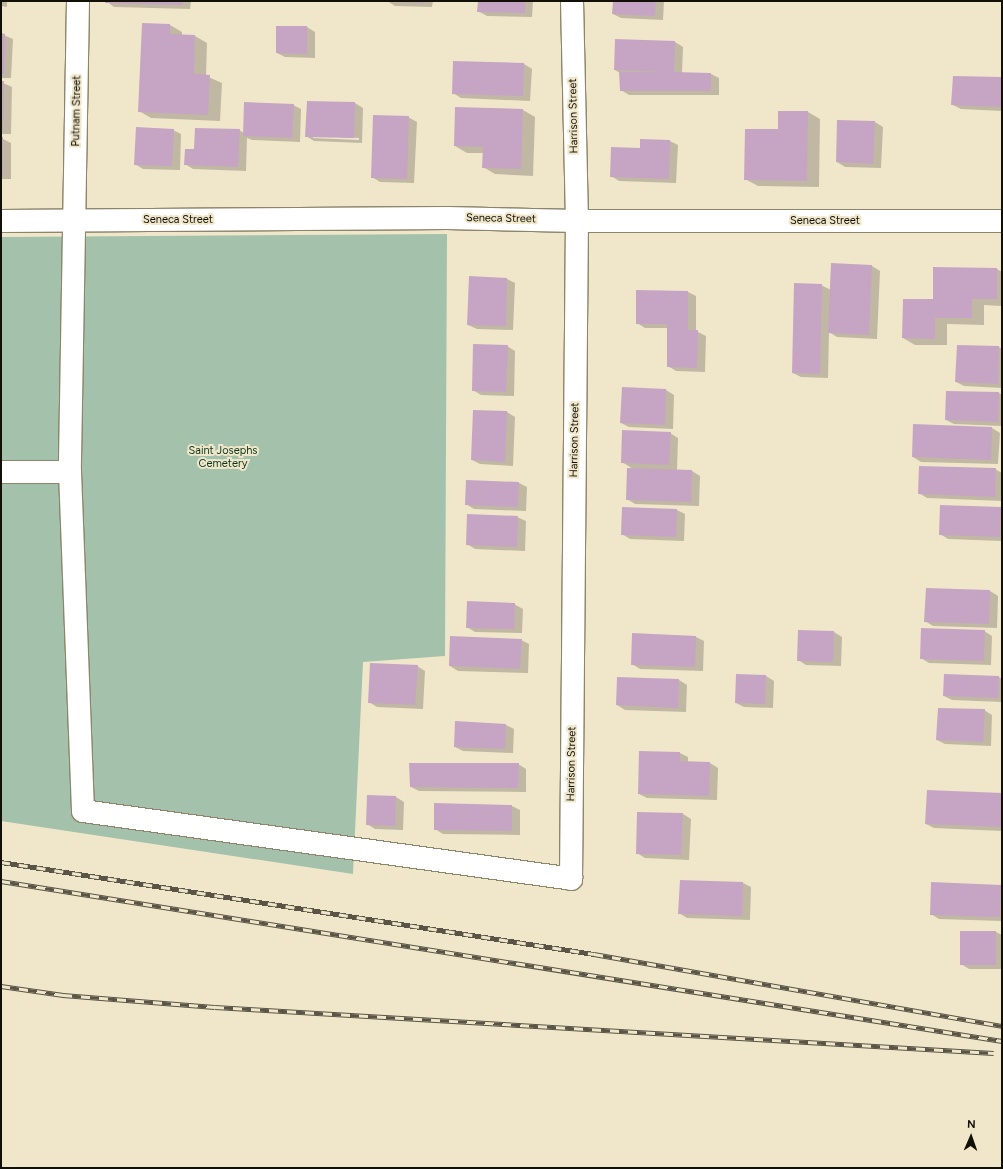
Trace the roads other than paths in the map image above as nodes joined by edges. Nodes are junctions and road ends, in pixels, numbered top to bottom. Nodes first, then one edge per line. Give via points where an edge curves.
1 (78, 1) edge
2 (572, 1) edge
3 (76, 220) junction
4 (1, 221) edge
5 (577, 221) junction
6 (1002, 221) edge
7 (1, 472) edge
8 (70, 472) junction
9 (571, 879) joint

1 - 3 street, Putnam Street
2 - 5 street, Harrison Street
3 - 4 street, Seneca Street
3 - 5 street, Seneca Street via 447,218
3 - 8 street, Putnam Street
5 - 6 street, Seneca Street
5 - 9 street, Harrison Street
7 - 8 street
8 - 9 street, Putnam Street via 83,811

